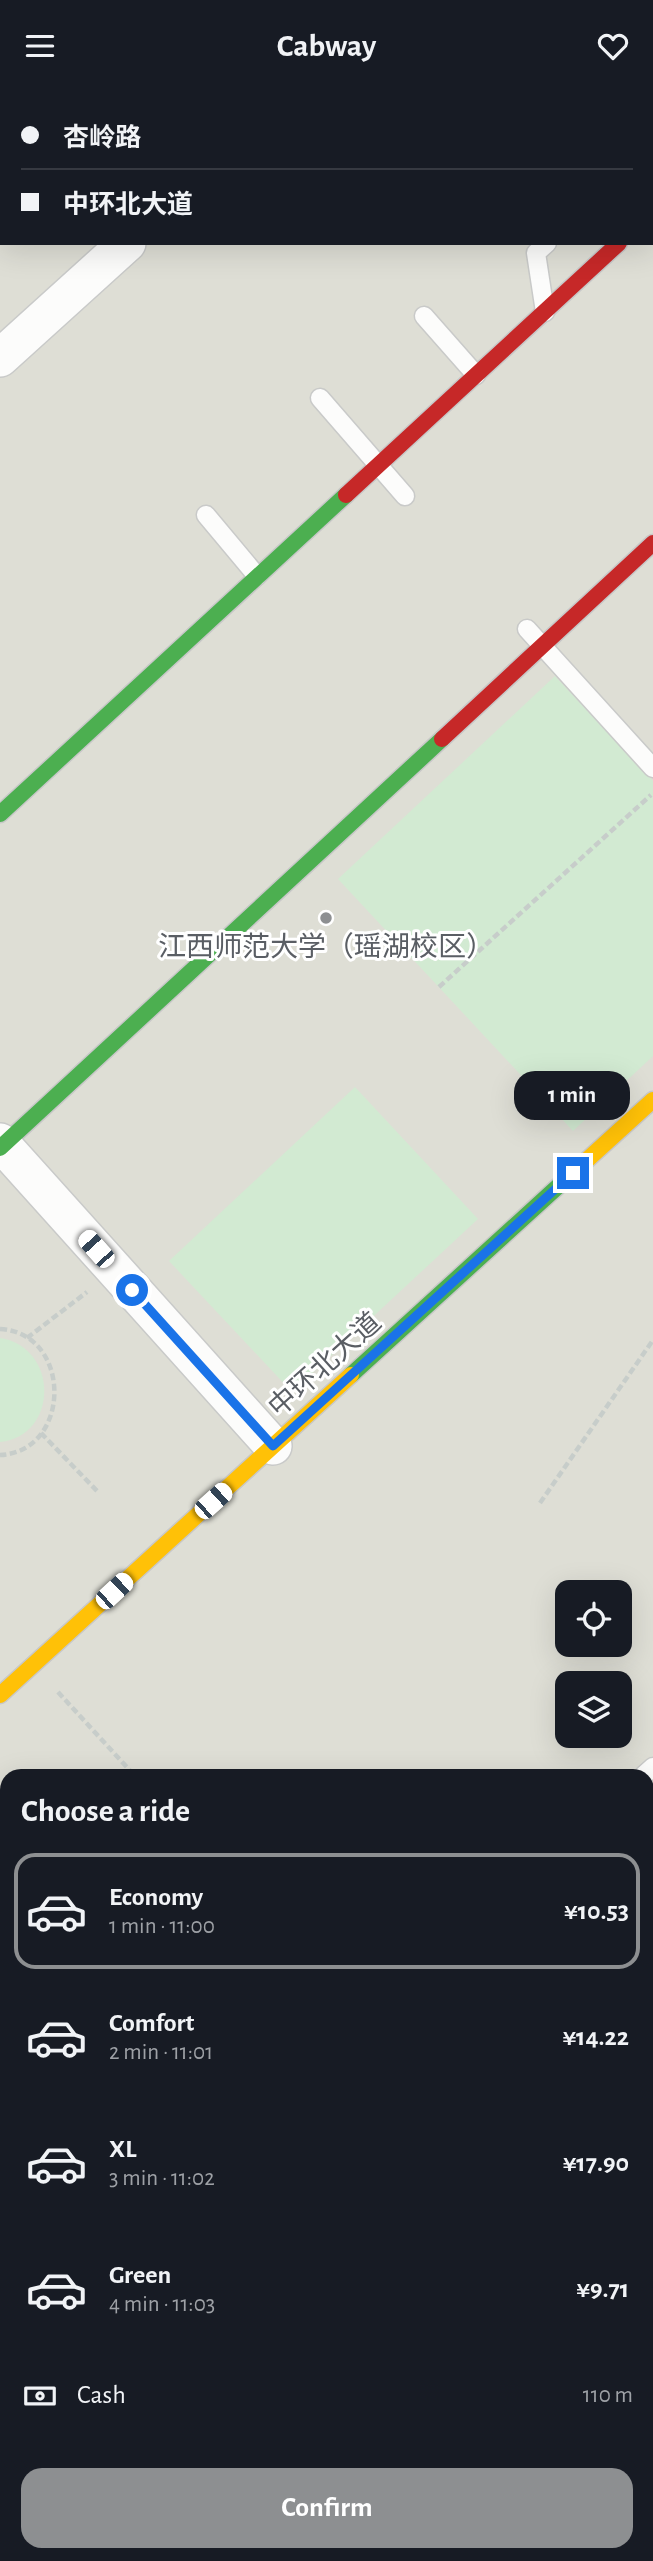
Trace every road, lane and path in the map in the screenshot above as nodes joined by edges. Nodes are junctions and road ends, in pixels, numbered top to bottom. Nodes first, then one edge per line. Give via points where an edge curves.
1 (125, 245) edge
2 (545, 245) edge
3 (617, 245) edge
4 (545, 312) junction
5 (424, 316) dead end
6 (0, 358) edge
7 (476, 375) junction
8 (320, 398) dead end
9 (378, 465) junction
10 (405, 496) dead end
11 (206, 515) dead end
12 (653, 543) edge
13 (257, 576) junction
14 (527, 629) dead end
15 (542, 646) junction
16 (653, 768) edge
17 (653, 794) edge
18 (0, 814) edge
19 (439, 987) dead end
20 (653, 1100) edge
21 (1, 1145) edge
22 (115, 1270) junction
23 (0, 1329) edge
24 (27, 1338) junction
25 (653, 1340) edge
26 (41, 1433) junction
27 (273, 1446) junction
28 (0, 1455) edge
29 (98, 1492) dead end
30 (540, 1503) dead end
31 (33, 1665) junction
32 (0, 1695) edge
33 (129, 1769) edge

1 - 6 street
2 - 4 lane via 536,253
3 - 4 street
4 - 7 street
5 - 7 lane
7 - 9 street
8 - 9 lane
9 - 10 lane
9 - 13 street
11 - 13 lane
12 - 15 street
13 - 18 street
14 - 15 lane
15 - 16 lane
15 - 21 street
17 - 19 path
20 - 27 street, 中环北大道
21 - 22 street
22 - 24 path
22 - 27 street
23 - 24 path
24 - 26 path via 43,1353 53,1372 52,1415
25 - 30 path
26 - 28 path via 25,1447
26 - 29 path
27 - 31 street, 中环北大道
31 - 32 street, 中环北大道
31 - 33 path

